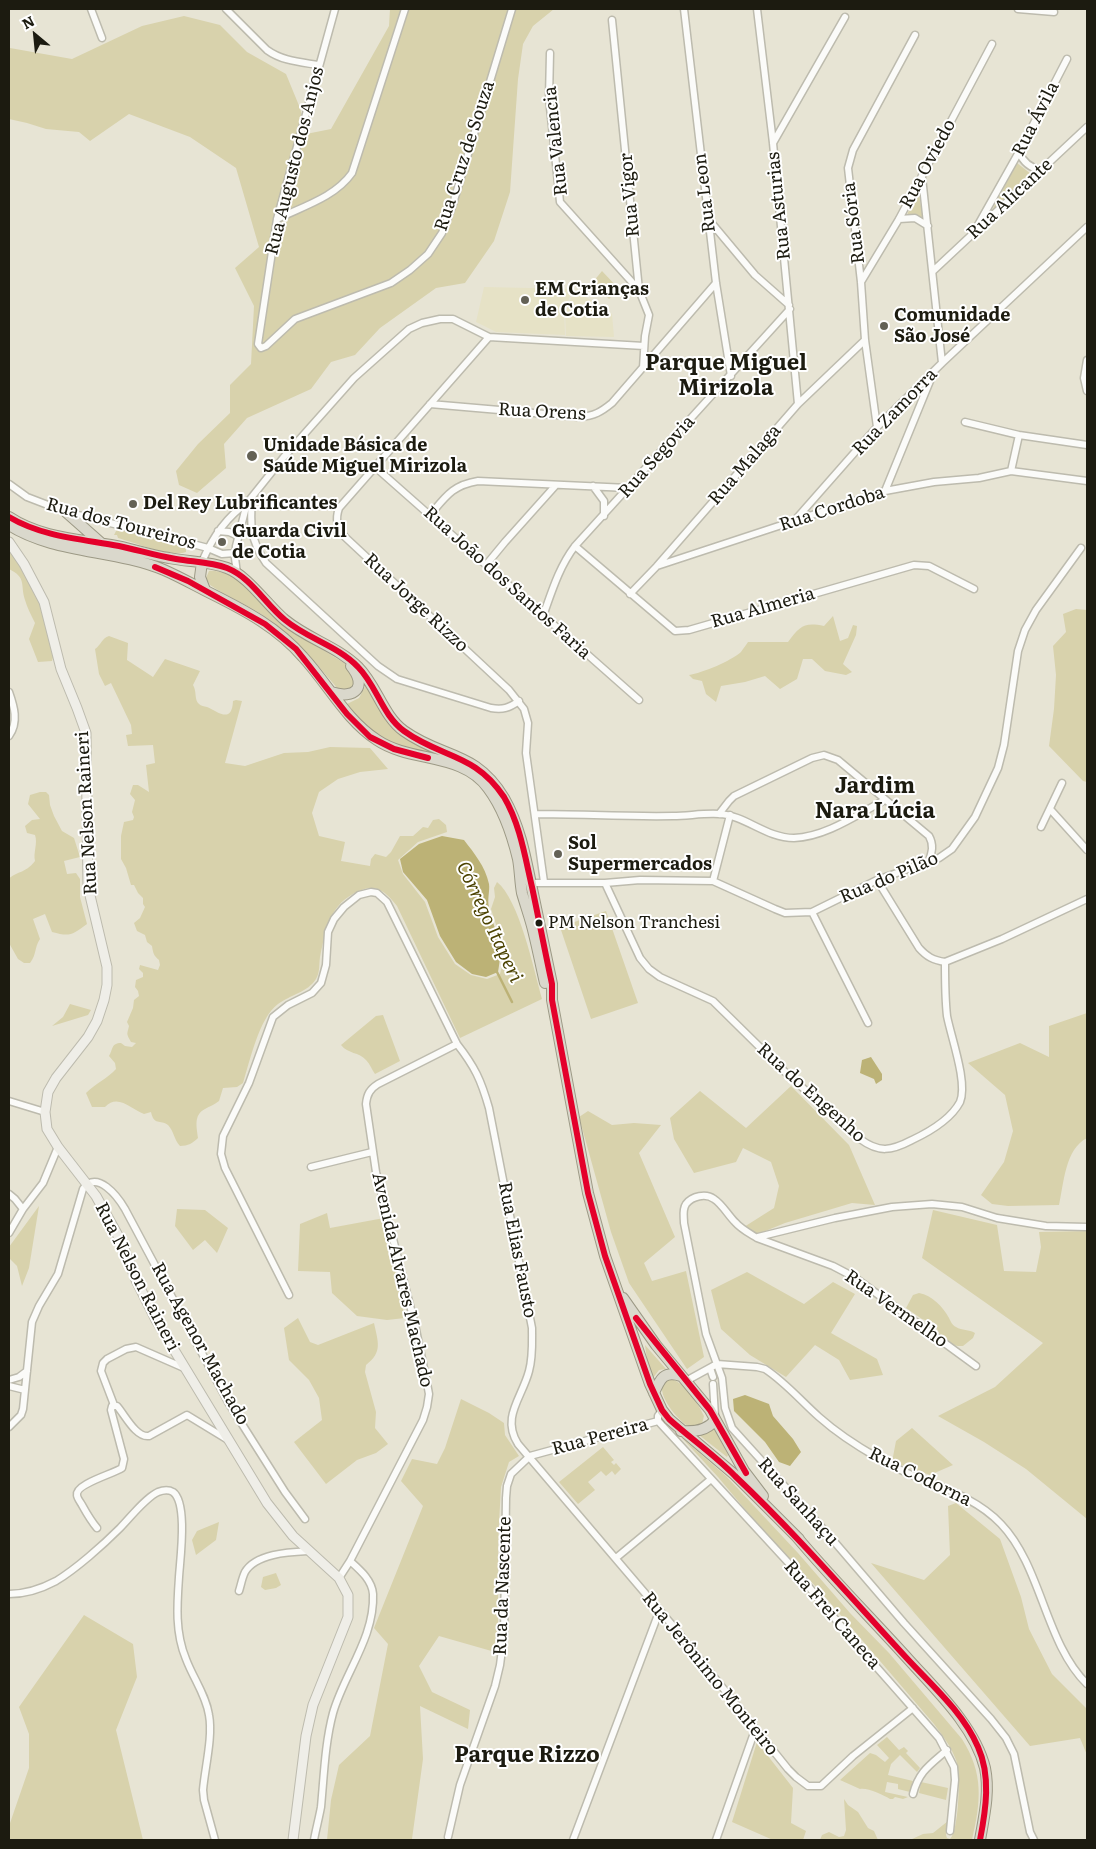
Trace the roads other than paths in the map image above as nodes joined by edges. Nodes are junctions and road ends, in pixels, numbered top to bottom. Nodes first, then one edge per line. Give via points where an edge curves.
1 (91, 9) edge
2 (226, 9) edge
3 (335, 9) edge
4 (404, 9) edge
5 (512, 9) edge
6 (684, 9) edge
7 (757, 9) edge
8 (1018, 9) edge
9 (1054, 12) dead end
10 (845, 17) dead end
11 (612, 20) dead end
12 (915, 35) dead end
13 (102, 38) dead end
14 (992, 44) dead end
15 (550, 53) dead end
16 (1066, 59) dead end
17 (318, 65) junction
18 (1087, 127) edge
19 (773, 143) junction
20 (1019, 152) junction
21 (1041, 170) junction
22 (922, 176) junction
23 (277, 218) junction
24 (900, 219) junction
25 (708, 220) junction
26 (928, 226) junction
27 (1087, 227) edge
28 (975, 231) junction
29 (933, 271) junction
30 (861, 282) junction
31 (716, 283) junction
32 (639, 290) junction
33 (790, 307) junction
34 (489, 337) junction
35 (865, 340) junction
36 (258, 344) joint
37 (644, 346) junction
38 (1087, 360) edge
39 (942, 362) junction
40 (643, 368) junction
41 (933, 373) junction
42 (731, 376) junction
43 (1087, 390) edge
44 (430, 404) junction
45 (798, 404) junction
46 (965, 422) dead end
47 (877, 427) junction
48 (1019, 435) junction
49 (1087, 445) edge
50 (374, 466) junction
51 (1011, 471) junction
52 (1087, 481) edge
53 (9, 484) edge
54 (556, 485) junction
55 (593, 486) junction
56 (628, 488) junction
57 (885, 490) junction
58 (252, 497) junction
59 (247, 503) junction
60 (66, 512) junction
61 (430, 515) junction
62 (604, 516) junction
63 (9, 517) edge
64 (795, 520) junction
65 (9, 526) edge
66 (218, 530) junction
67 (21, 533) junction
68 (238, 536) junction
69 (102, 544) junction
70 (12, 545) edge
71 (575, 546) junction
72 (208, 548) junction
73 (1081, 548) dead end
74 (235, 553) junction
75 (202, 562) junction
76 (486, 565) junction
77 (657, 566) junction
78 (236, 573) junction
79 (974, 589) dead end
80 (205, 590) junction
81 (630, 594) junction
82 (543, 616) junction
83 (338, 652) junction
84 (9, 692) edge
85 (331, 692) junction
86 (639, 700) dead end
87 (518, 701) junction
88 (9, 736) edge
89 (1062, 783) dead end
90 (885, 800) junction
91 (1050, 809) junction
92 (536, 814) junction
93 (719, 814) junction
94 (730, 815) junction
95 (1042, 827) dead end
96 (1087, 850) edge
97 (929, 861) junction
98 (713, 880) junction
99 (877, 880) junction
100 (544, 882) junction
101 (530, 883) junction
102 (605, 883) junction
103 (1087, 899) edge
104 (812, 912) junction
105 (944, 962) junction
106 (552, 1000) junction
107 (868, 1023) dead end
108 (457, 1044) junction
109 (9, 1101) edge
110 (45, 1112) junction
111 (58, 1147) junction
112 (372, 1152) junction
113 (311, 1167) dead end
114 (88, 1184) junction
115 (9, 1194) edge
116 (23, 1209) junction
117 (1087, 1227) edge
118 (9, 1233) edge
119 (757, 1238) junction
120 (614, 1286) junction
121 (289, 1295) dead end
122 (717, 1364) junction
123 (976, 1366) dead end
124 (184, 1368) junction
125 (710, 1368) junction
126 (27, 1371) junction
127 (684, 1378) junction
128 (9, 1380) edge
129 (9, 1386) edge
130 (25, 1390) junction
131 (654, 1393) junction
132 (699, 1398) junction
133 (114, 1405) junction
134 (662, 1410) junction
135 (715, 1420) junction
136 (658, 1421) junction
137 (9, 1427) edge
138 (701, 1429) junction
139 (681, 1430) junction
140 (231, 1442) junction
141 (530, 1456) junction
142 (710, 1480) junction
143 (306, 1519) dead end
144 (97, 1528) dead end
145 (799, 1539) junction
146 (310, 1551) junction
147 (616, 1558) junction
148 (350, 1560) junction
149 (339, 1578) junction
150 (239, 1591) dead end
151 (9, 1594) edge
152 (659, 1612) junction
153 (1087, 1684) edge
154 (913, 1708) junction
155 (755, 1730) junction
156 (947, 1750) junction
157 (913, 1794) dead end
158 (950, 1832) dead end
159 (448, 1837) dead end
160 (215, 1840) edge
161 (293, 1840) edge
162 (314, 1840) edge
163 (573, 1840) edge
164 (716, 1840) edge
165 (980, 1840) edge
166 (1034, 1840) edge

1 - 13 street
2 - 17 street via 274,55
3 - 17 street, Rua Augusto dos Anjos
4 - 23 street via 352,172 345,183 331,194
5 - 36 street, Rua Cruz de Souza via 452,207 442,233 428,254 391,283 304,315 288,324 266,346 261,348
6 - 25 street, Rua Leon
7 - 19 street, Rua Asturias
8 - 9 street
10 - 19 street
11 - 32 street, Rua Vigor
12 - 30 street, Rua Sória via 853,150 848,168
14 - 22 street, Rua Oviedo
15 - 32 street, Rua Valencia via 549,98 560,202
16 - 20 street, Rua Ávila
17 - 23 street, Rua Augusto dos Anjos
18 - 21 street, Rua Alicante
19 - 33 street, Rua Asturias
20 - 21 street via 1027,164
20 - 28 street, Rua Ávila
21 - 28 street, Rua Alicante
22 - 24 street, Rua Oviedo
22 - 26 street
23 - 36 street, Rua Augusto dos Anjos
24 - 26 street via 915,218
24 - 30 street, Rua Oviedo
25 - 31 street, Rua Leon
25 - 33 street via 755,275
26 - 29 street
27 - 39 street, Rua Zamorra
28 - 29 street, Rua Alicante
29 - 39 street
30 - 35 street, Rua Sória
31 - 40 street, Rua Orens
31 - 42 street, Rua Leon
32 - 37 street, Rua Vigor via 649,315
33 - 42 street, Rua Segovia
33 - 45 street, Rua Asturias
34 - 37 street
34 - 44 street, Rua Jorge Rizzo
34 - 58 street via 453,319 422,323 409,329 354,378
35 - 45 street, Rua Malaga
35 - 47 street, Rua Sória
37 - 40 street, Rua Vigor
38 - 43 street via 1084,378
39 - 41 street, Rua Zamorra
40 - 44 street, Rua Orens via 612,403 592,416
41 - 47 street, Rua Zamorra
41 - 57 street
42 - 56 street, Rua Segovia
44 - 50 street, Rua Jorge Rizzo
45 - 77 street, Rua Malaga
46 - 48 street
47 - 64 street, Rua Zamorra
48 - 49 street
48 - 51 street
50 - 61 street, Rua João dos Santos Faria
50 - 87 street, Rua Jorge Rizzo via 339,508 339,530
51 - 52 street, Rua Cordoba
51 - 57 street, Rua Cordoba
53 - 60 street, Rua dos Toureiros via 26,497
54 - 55 street
54 - 61 street via 466,483 455,487
54 - 76 street
55 - 56 street
55 - 62 street via 604,501
56 - 62 street, Rua Segovia
57 - 64 street, Rua Cordoba
58 - 59 street
58 - 87 street via 252,537 266,563 378,666 397,679 491,708 508,708
59 - 66 street
59 - 68 street
60 - 69 highway
60 - 72 street, Rua dos Toureiros
61 - 76 street, Rua João dos Santos Faria
62 - 71 street, Rua Segovia
63 - 69 highway via 41,532
64 - 77 street, Rua Cordoba
65 - 67 highway
66 - 68 street
66 - 72 street
67 - 70 main road
67 - 80 highway via 143,563
68 - 74 street
69 - 75 highway
70 - 110 main road, Rua Nelson Raineri via 44,602 61,669 86,733 88,887 107,967 102,1010 88,1038 52,1085
71 - 81 street, Rua Almeria
71 - 82 street, Rua Segovia via 558,573
72 - 74 street, Rua dos Toureiros via 222,554
72 - 75 street
73 - 97 street, Rua do Pilão via 1025,630 1018,651 998,768 975,817 952,849
74 - 78 street
75 - 78 highway
75 - 80 highway via 200,577
76 - 82 street, Rua João dos Santos Faria
77 - 81 street, Rua Malaga
78 - 83 highway via 286,620
79 - 81 street, Rua Almeria via 929,566 914,565 682,631 675,631
80 - 85 highway via 254,615 275,630 304,657
82 - 86 street, Rua João dos Santos Faria
83 - 85 highway via 357,675 359,687 344,695
83 - 101 highway via 366,676 402,730 468,760 493,782 517,829
84 - 88 street via 15,715
85 - 106 highway via 356,722 384,745 461,767 488,787 506,820 518,860 545,986
87 - 92 street, Rua Jorge Rizzo via 527,716 526,754
89 - 91 street
90 - 93 street via 832,756 818,756 734,796
90 - 94 street via 834,827 794,838 778,836
90 - 97 street via 929,836 932,842
91 - 95 street
91 - 96 street
92 - 93 street
92 - 100 street, Rua Jorge Rizzo
93 - 94 street
94 - 98 street
97 - 99 street, Rua do Pilão
98 - 102 street, Rua do Pilão
98 - 104 street, Rua do Pilão via 785,913
99 - 104 street, Rua do Pilão
99 - 105 street via 925,956
100 - 101 street, Rua do Pilão
100 - 102 street, Rua do Pilão
101 - 106 highway via 552,984
102 - 105 street, Rua do Engenho via 638,953 649,969 712,1001 860,1139 881,1150 896,1147 928,1131 956,1109 961,1100 961,1079 945,994
103 - 105 street
104 - 107 street
106 - 120 highway via 588,1192
108 - 112 street, Avenida Alvares Machado via 378,1084 369,1092 366,1104
108 - 121 street via 387,902 377,893 370,892 352,899 331,926 318,989 280,1010 272,1019 253,1075 222,1140 225,1168
108 - 141 street, Rua Elias Fausto via 480,1077 489,1108 532,1328 530,1370 514,1408 511,1428 518,1444
109 - 110 street
110 - 111 main road, Rua Nelson Raineri via 47,1129
111 - 114 main road, Rua Nelson Raineri
111 - 116 street via 43,1183
112 - 113 street
112 - 148 street, Avenida Alvares Machado via 415,1325 428,1394 423,1420
114 - 124 main road, Rua Nelson Raineri via 121,1241 136,1280
114 - 126 street via 82,1194 58,1274 32,1322
114 - 143 street, Rua Agenor Machado via 93,1182 107,1186 126,1209 228,1402
115 - 116 street
116 - 118 street
117 - 119 street via 1046,1226 997,1218 962,1207 932,1204 892,1207 835,1218
119 - 122 street, Rua Sanhaçu via 736,1223 716,1199 702,1195 686,1204 684,1223 706,1334
119 - 123 street, Rua Vermelho via 854,1277
120 - 127 highway
120 - 131 highway
122 - 125 street
122 - 153 street, Rua Codorna via 765,1369 834,1430 872,1455 896,1469 960,1494 1001,1524 1023,1556 1066,1656
122 - 166 street, Rua Sanhaçu via 732,1428 1006,1738 1014,1754
124 - 133 street via 136,1347 107,1359 101,1371
124 - 140 main road, Rua Nelson Raineri
125 - 127 street
125 - 135 street
126 - 128 street
126 - 130 street
127 - 131 highway via 674,1373 664,1376
127 - 132 highway
129 - 130 street
130 - 137 street via 21,1416
131 - 134 highway
132 - 135 highway
132 - 138 highway via 707,1415
133 - 140 street via 145,1437 187,1415
133 - 144 street via 111,1410 124,1459 122,1468 83,1485 77,1495
134 - 136 street, Rua Pereira
134 - 139 highway
135 - 138 highway
135 - 145 highway via 749,1478
136 - 141 street, Rua Pereira
136 - 142 street, Rua Frei Caneca
138 - 139 highway
139 - 145 highway via 736,1475
140 - 146 main road, Rua Nelson Raineri via 278,1519
141 - 147 street, Rua Jerônimo Monteiro
141 - 159 street, Rua da Nascente via 512,1474 507,1486 504,1634 500,1665 460,1785
142 - 147 street
142 - 154 street, Rua Frei Caneca via 795,1570
145 - 165 highway via 927,1680 972,1737 982,1758 987,1785
146 - 149 main road, Rua Nelson Raineri
146 - 150 street via 259,1560 245,1572
147 - 152 street, Rua Jerônimo Monteiro
148 - 149 street, Avenida Alvares Machado
148 - 162 street via 371,1587 371,1612 363,1641 334,1712
149 - 161 main road, Rua Nelson Raineri via 348,1595 349,1612 313,1705
151 - 160 street via 42,1588 69,1572 151,1497 166,1490 173,1492 181,1515 177,1619 185,1659 209,1714 203,1790
152 - 155 street, Rua Jerônimo Monteiro via 717,1679
152 - 163 street
154 - 155 street, Rua Jerônimo Monteiro via 853,1756 825,1784 817,1787 808,1786 796,1777
154 - 156 street, Rua Frei Caneca
155 - 164 street
156 - 157 street via 921,1774
156 - 158 street, Rua Frei Caneca via 955,1772

